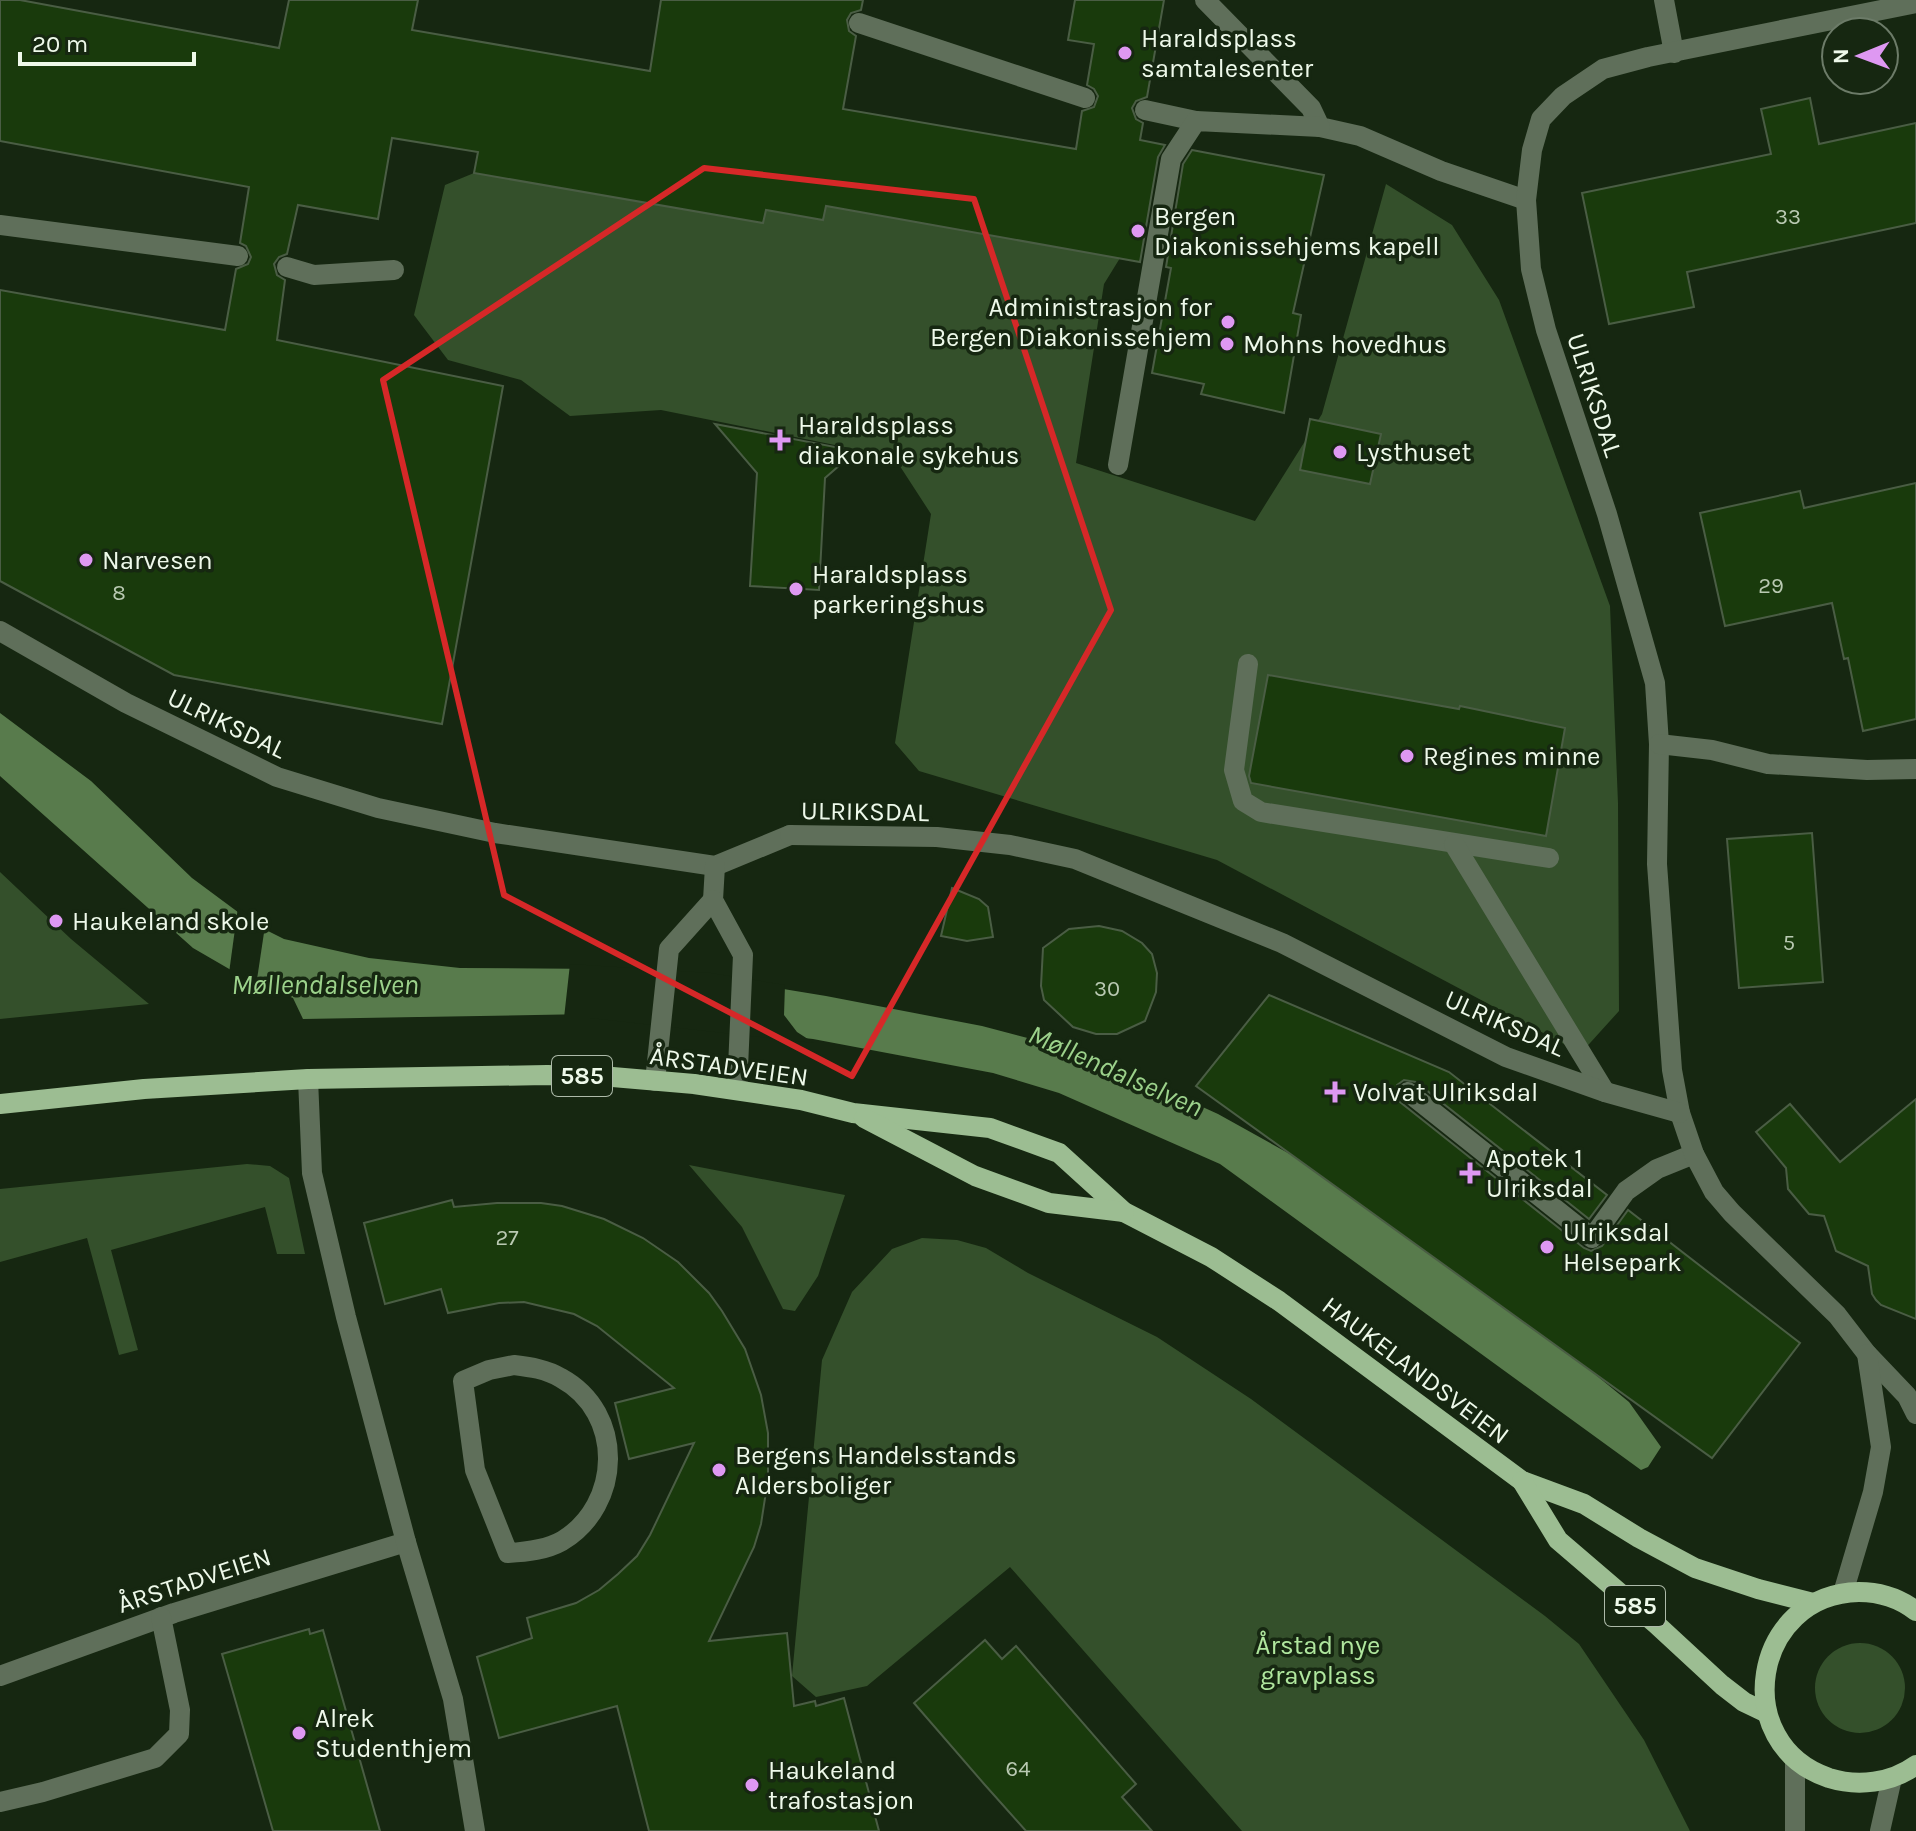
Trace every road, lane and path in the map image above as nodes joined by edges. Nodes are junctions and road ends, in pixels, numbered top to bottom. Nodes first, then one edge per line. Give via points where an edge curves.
1 (1205, 0) edge
2 (1664, 0) edge
3 (1916, 3) edge
4 (859, 23) dead end
5 (1674, 53) junction
6 (1085, 98) dead end
7 (1145, 110) dead end
8 (1196, 121) junction
9 (1320, 127) junction
10 (1526, 200) junction
11 (0, 225) edge
12 (238, 256) dead end
13 (287, 267) dead end
14 (394, 270) dead end
15 (1118, 465) dead end
16 (0, 631) edge
17 (1248, 664) dead end
18 (1659, 744) junction
19 (1916, 769) edge
20 (1454, 844) junction
21 (1549, 858) dead end
22 (715, 866) junction
23 (713, 900) junction
24 (308, 1079) junction
25 (655, 1081) junction
26 (737, 1090) junction
27 (1408, 1092) dead end
28 (1605, 1092) junction
29 (0, 1104) edge
30 (853, 1113) junction
31 (1680, 1113) junction
32 (1694, 1154) junction
33 (1124, 1212) junction
34 (1279, 1301) joint
35 (1867, 1354) junction
36 (1916, 1414) edge
37 (1522, 1481) junction
38 (406, 1542) junction
39 (508, 1553) joint
40 (1843, 1593) junction
41 (1813, 1603) junction
42 (1916, 1611) edge
43 (161, 1617) junction
44 (0, 1676) edge
45 (1767, 1713) junction
46 (1795, 1759) junction
47 (1916, 1765) edge
48 (1892, 1778) junction
49 (0, 1802) edge
50 (475, 1831) edge
51 (1795, 1831) edge
52 (1880, 1831) edge

1 - 9 street via 1311,108
2 - 5 street
3 - 5 street, ULRIKSDAL
4 - 6 street
5 - 10 street, ULRIKSDAL via 1603,69 1563,96 1541,119
7 - 8 street
8 - 9 street
8 - 15 street via 1171,159
9 - 10 street via 1360,136
10 - 18 street, ULRIKSDAL via 1531,269 1655,683
11 - 12 street
13 - 14 street via 314,275
16 - 22 street, ULRIKSDAL via 126,703 277,777 378,808 495,833
17 - 20 street via 1234,770 1243,801 1261,812
18 - 19 street via 1768,764
18 - 31 street, ULRIKSDAL via 1657,864 1672,1070
20 - 21 street
20 - 28 street
22 - 23 street
22 - 28 street, ULRIKSDAL via 790,835 937,837 1075,859 1282,943 1506,1057
23 - 25 street via 669,949
23 - 26 street via 743,955
24 - 25 main road, ÅRSTADVEIEN / 585 via 547,1075
24 - 29 main road, ÅRSTADVEIEN / 585
24 - 38 street via 312,1173
25 - 26 main road, ÅRSTADVEIEN / 585
26 - 30 main road, ÅRSTADVEIEN / 585
27 - 32 street via 1592,1238 1626,1191 1657,1169
28 - 31 street, ULRIKSDAL
30 - 33 main road, ÅRSTADVEIEN / 585 via 975,1176 1049,1203
30 - 33 main road, ÅRSTADVEIEN / 585 via 990,1128 1025,1140 1059,1153
31 - 32 street, ULRIKSDAL
32 - 35 street, ULRIKSDAL via 1732,1213 1837,1315
33 - 34 main road, ÅRSTADVEIEN / 585 via 1211,1257
34 - 37 main road, HAUKELANDSVEIEN / 585
35 - 36 street, ULRIKSDAL via 1907,1396
35 - 40 street, ULRIKSDAL via 1881,1447
37 - 41 main road, HAUKELANDSVEIEN / 585 via 1584,1504 1695,1568
37 - 45 main road, HAUKELANDSVEIEN / 585 via 1558,1540 1722,1685
38 - 43 street, ÅRSTADVEIEN
38 - 50 street via 453,1699
39 - 39 street via 475,1470 463,1381 514,1365 562,1378 581,1393 597,1413 610,1461 596,1508 580,1528 547,1547
40 - 41 main road, 585
40 - 42 main road, 585 via 1874,1592
41 - 45 main road, 585 via 1787,1623 1773,1647 1763,1681
43 - 44 street, ÅRSTADVEIEN
43 - 49 street via 180,1710 179,1734 155,1758
45 - 46 main road, 585
46 - 48 main road, 585 via 1841,1782
46 - 51 street
47 - 48 main road, 585
48 - 52 street

